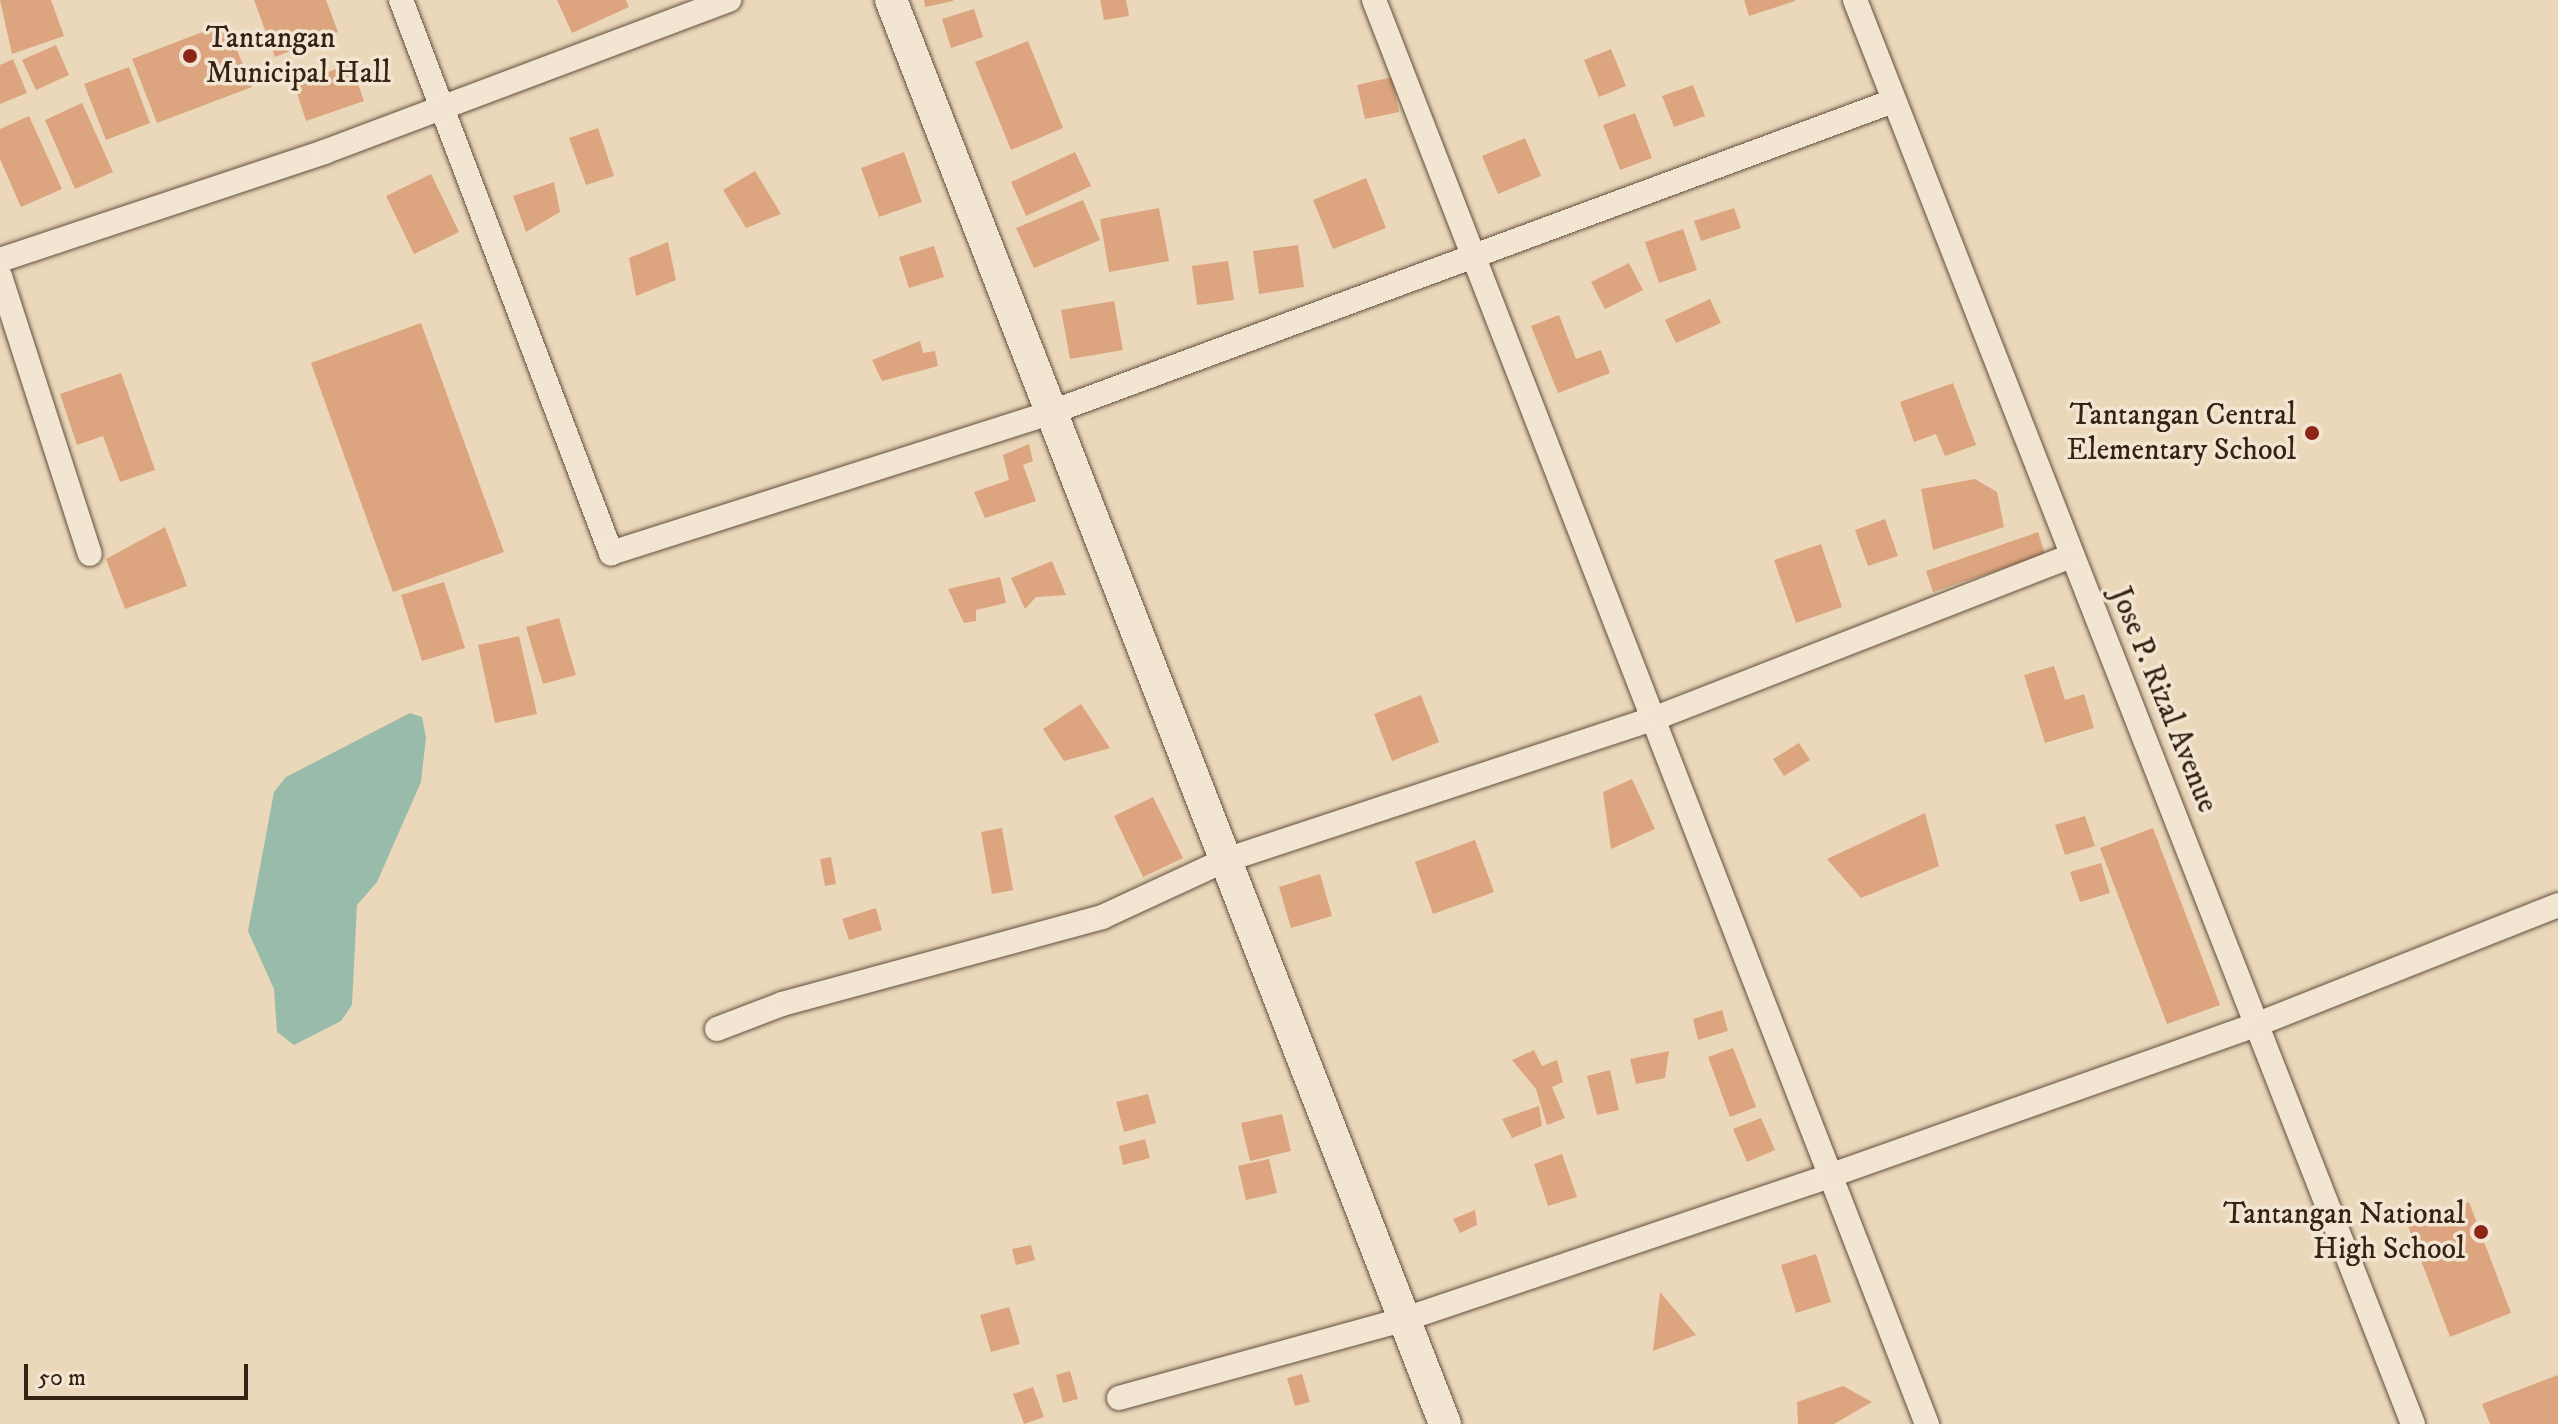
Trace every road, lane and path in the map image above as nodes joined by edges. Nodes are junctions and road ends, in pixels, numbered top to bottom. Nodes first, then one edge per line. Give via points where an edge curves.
1 (401, 0) edge
2 (729, 0) edge
3 (891, 0) edge
4 (1374, 0) edge
5 (1855, 0) edge
6 (1893, 101) junction
7 (439, 105) junction
8 (1475, 254) junction
9 (0, 260) edge
10 (0, 276) edge
11 (1052, 412) junction
12 (90, 554) dead end
13 (2071, 556) junction
14 (1658, 717) junction
15 (1223, 861) junction
16 (2558, 905) edge
17 (2258, 1024) junction
18 (717, 1029) dead end
19 (1829, 1176) junction
20 (1405, 1319) junction
21 (1119, 1398) dead end
22 (1445, 1424) edge
23 (1927, 1424) edge
24 (2413, 1424) edge

1 - 7 street
2 - 7 street
3 - 11 street
4 - 8 street
5 - 6 street, Jose P. Rizal Avenue
6 - 8 street
6 - 13 street, Jose P. Rizal Avenue
7 - 9 street via 324,152
7 - 11 street via 611,553
8 - 11 street
8 - 14 street
10 - 12 street
11 - 15 street
13 - 14 street
13 - 17 street, Jose P. Rizal Avenue
14 - 15 street
14 - 19 street
15 - 18 street via 1102,917 782,1004
15 - 20 street
16 - 17 street
17 - 19 street
17 - 24 street, Jose P. Rizal Avenue
19 - 20 street
19 - 23 street
20 - 21 street
20 - 22 street

